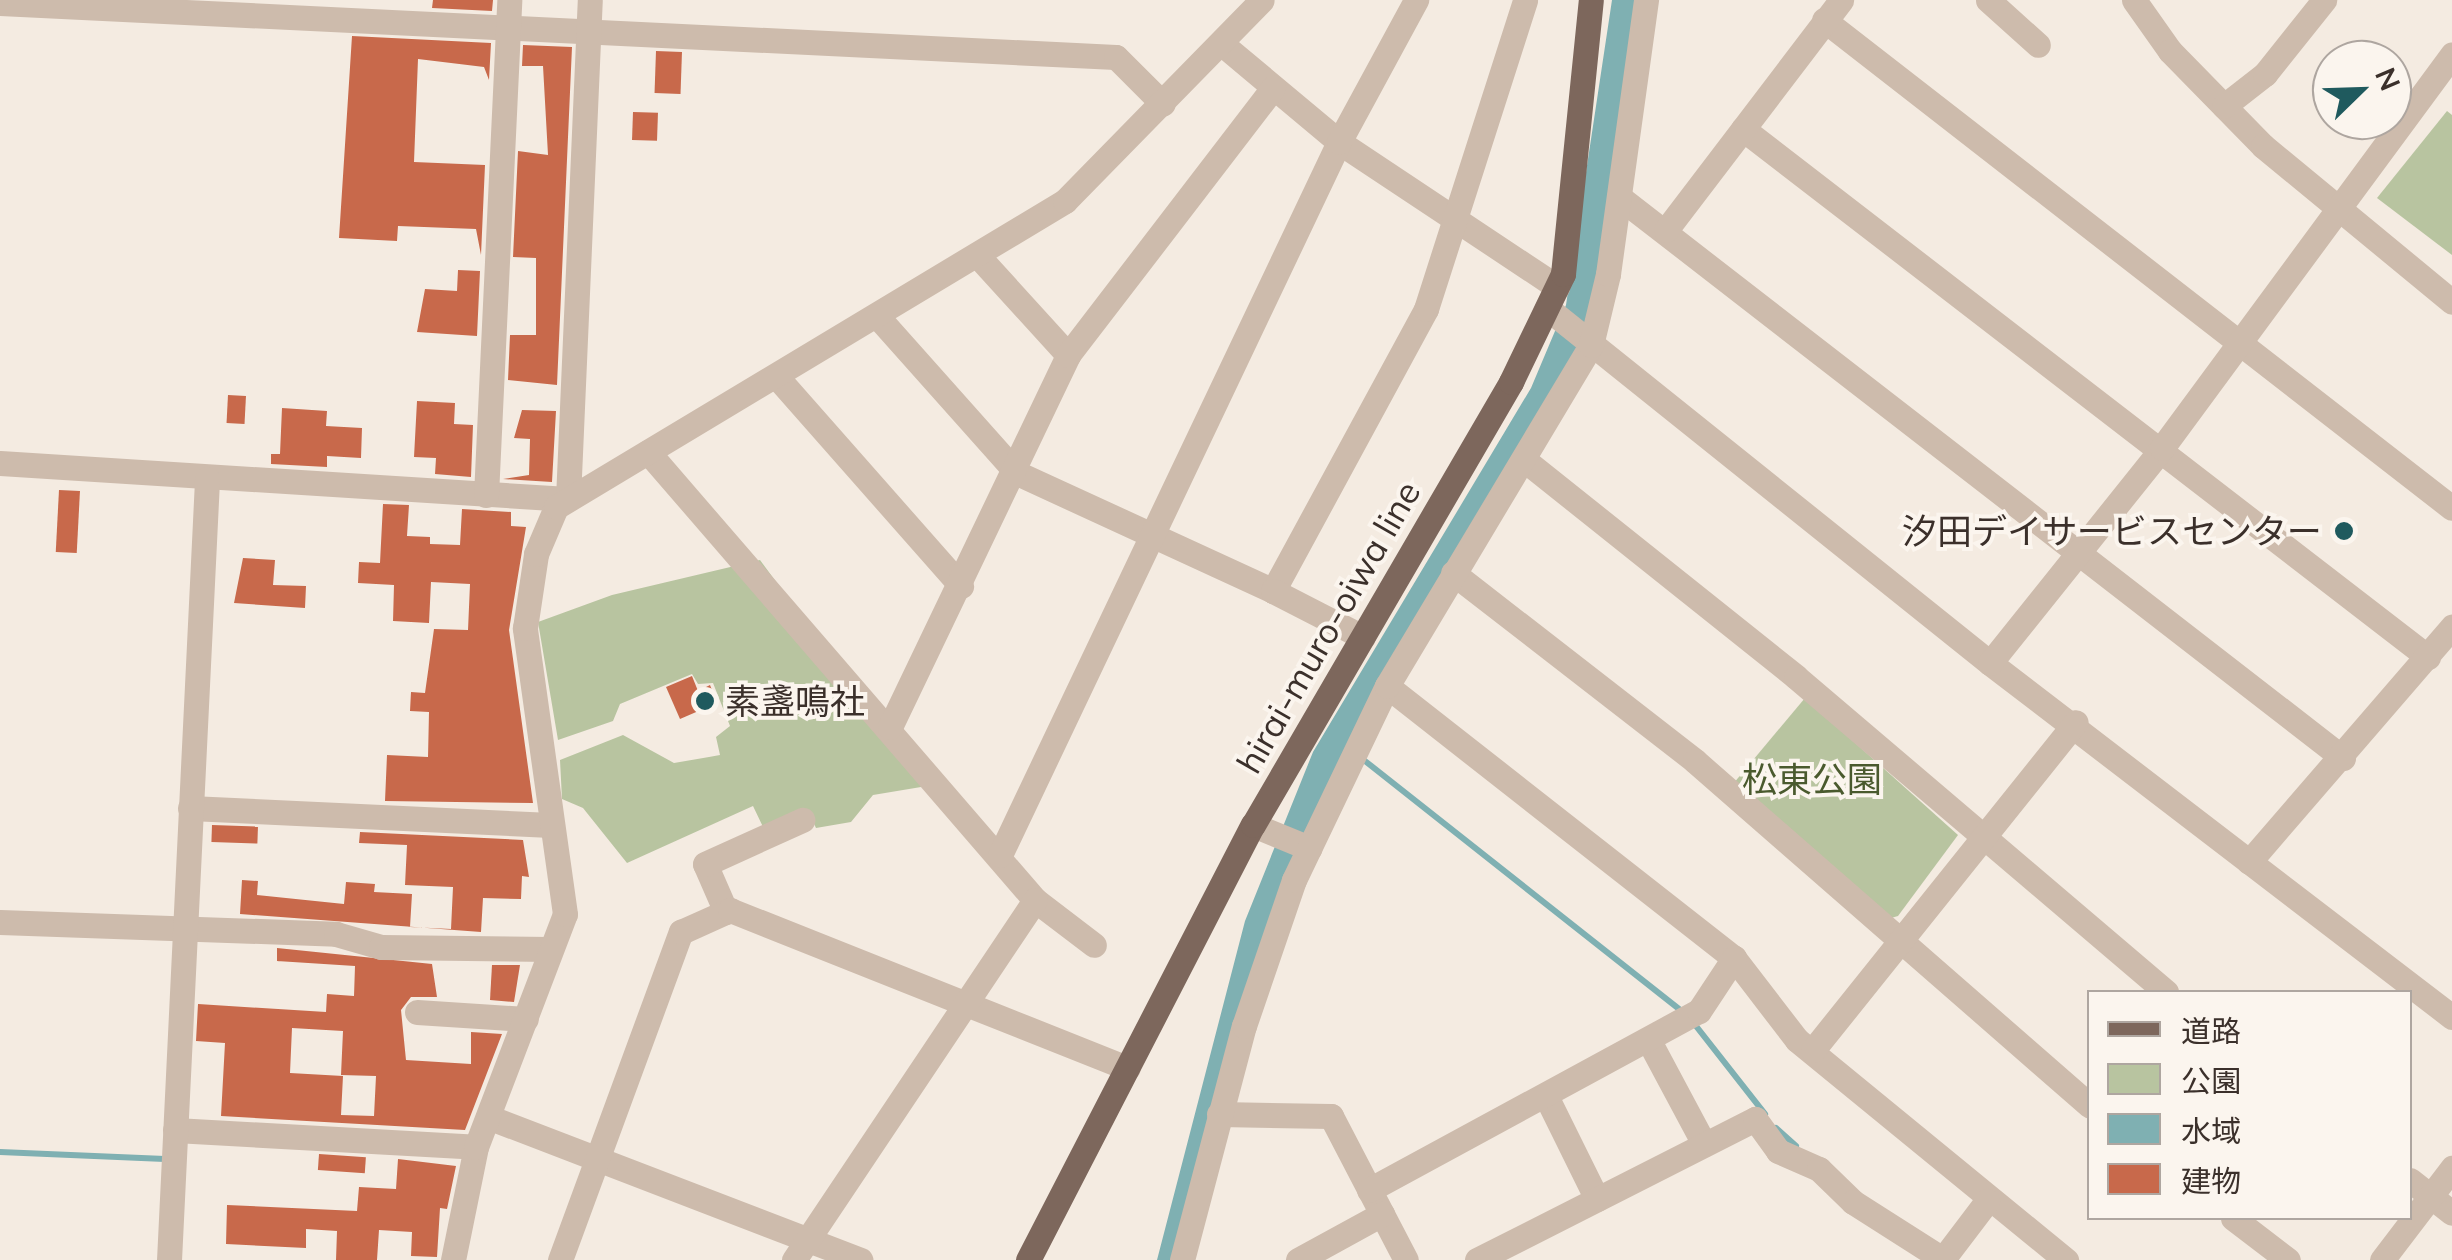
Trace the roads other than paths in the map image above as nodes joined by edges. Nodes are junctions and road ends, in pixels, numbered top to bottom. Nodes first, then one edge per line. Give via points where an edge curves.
1 (510, 0) edge
2 (590, 0) edge
3 (1262, 0) edge
4 (1416, 0) edge
5 (1525, 0) edge
6 (1592, 0) edge
7 (1646, 0) edge
8 (1988, 0) edge
9 (2134, 0) edge
10 (2324, 0) edge
11 (0, 3) edge
12 (1828, 8) edge
13 (508, 29) junction
14 (588, 33) junction
15 (1222, 44) junction
16 (2038, 45) dead end
17 (2452, 54) edge
18 (1273, 88) junction
19 (1163, 104) junction
20 (2224, 106) junction
21 (1744, 128) junction
22 (1339, 142) junction
23 (1619, 197) junction
24 (2334, 207) junction
25 (1454, 217) junction
26 (1666, 230) junction
27 (978, 256) junction
28 (2452, 302) edge
29 (1554, 304) junction
30 (877, 316) junction
31 (1587, 340) junction
32 (2238, 342) junction
33 (1068, 355) junction
34 (776, 376) junction
35 (2162, 448) junction
36 (648, 452) junction
37 (1527, 462) junction
38 (0, 464) edge
39 (1017, 473) junction
40 (207, 479) junction
41 (486, 495) junction
42 (568, 499) junction
43 (2452, 508) edge
44 (1150, 534) junction
45 (2076, 550) junction
46 (1453, 574) junction
47 (961, 586) junction
48 (1272, 591) junction
49 (2452, 627) edge
50 (1362, 637) junction
51 (2428, 657) junction
52 (1990, 663) junction
53 (1387, 686) junction
54 (2076, 722) junction
55 (890, 728) junction
56 (2343, 758) junction
57 (190, 808) junction
58 (802, 820) dead end
59 (551, 826) junction
60 (1263, 829) junction
61 (1979, 838) junction
62 (1309, 848) junction
63 (1000, 855) junction
64 (2249, 862) junction
65 (1034, 900) junction
66 (726, 912) junction
67 (0, 922) edge
68 (184, 930) junction
69 (1901, 939) junction
70 (1094, 944) dead end
71 (550, 950) junction
72 (1734, 958) junction
73 (2164, 990) edge
74 (965, 999) junction
75 (417, 1012) dead end
76 (2452, 1017) edge
77 (526, 1019) junction
78 (1649, 1041) junction
79 (1813, 1050) junction
80 (1128, 1068) junction
81 (1546, 1096) junction
82 (2087, 1103) edge
83 (1219, 1114) junction
84 (488, 1117) junction
85 (175, 1130) junction
86 (1704, 1144) junction
87 (476, 1147) junction
88 (597, 1157) junction
89 (2452, 1168) edge
90 (2412, 1182) edge
91 (1369, 1190) junction
92 (2431, 1196) junction
93 (1598, 1199) junction
94 (1988, 1200) junction
95 (2452, 1213) edge
96 (1382, 1214) junction
97 (2236, 1220) edge
98 (801, 1250) edge
99 (1521, 1250) edge
100 (1941, 1259) edge
101 (168, 1260) edge
102 (453, 1260) edge
103 (560, 1260) edge
104 (860, 1260) edge
105 (1028, 1260) edge
106 (1182, 1260) edge
107 (1298, 1260) edge
108 (1406, 1260) edge
109 (1477, 1260) edge
110 (2066, 1260) edge
111 (2288, 1260) edge
112 (2382, 1260) edge

1 - 13 street
2 - 14 street
3 - 15 street
4 - 22 street
5 - 25 street
6 - 29 main road, hirai-muro-oiwa line
7 - 23 street
8 - 16 street
9 - 20 street
10 - 20 street via 2264,74
11 - 13 street
12 - 21 street
12 - 32 street
13 - 14 street
13 - 41 street
14 - 19 street via 1116,57
14 - 42 street
15 - 18 street
15 - 19 street
17 - 24 street
18 - 22 street
18 - 33 street
19 - 27 street via 1073,194
20 - 24 street
21 - 26 street
21 - 35 street
22 - 25 street
22 - 44 street
23 - 26 street
23 - 31 street
24 - 28 street
24 - 32 street
25 - 29 street
25 - 48 street via 1416,331
26 - 45 street
27 - 30 street
27 - 33 street
29 - 31 street
29 - 50 main road, hirai-muro-oiwa line
30 - 34 street
30 - 39 street
31 - 37 street
31 - 52 street
32 - 35 street
32 - 43 street
33 - 39 street
34 - 36 street
34 - 47 street
35 - 45 street
35 - 51 street
36 - 42 street
36 - 55 street
37 - 46 street
37 - 61 street via 1796,677
38 - 40 street
39 - 44 street
39 - 47 street
40 - 41 street
40 - 57 street
41 - 42 street
42 - 59 street via 548,522 525,612 549,760
44 - 48 street
44 - 63 street
45 - 52 street
45 - 56 street
46 - 53 street
46 - 69 street via 1695,761
47 - 55 street
48 - 50 street
49 - 51 street
50 - 60 main road, hirai-muro-oiwa line
51 - 56 street
52 - 54 street
53 - 62 street
53 - 72 street
54 - 61 street
54 - 64 street
55 - 63 street
56 - 64 street
57 - 59 street
57 - 68 street
58 - 66 street via 705,864
59 - 71 street via 565,914
60 - 62 street
60 - 80 main road, hirai-muro-oiwa line
61 - 69 street
61 - 73 street
62 - 83 street
63 - 65 street
64 - 76 street
65 - 70 street
65 - 74 street
66 - 74 street
66 - 88 street via 682,932
67 - 68 street
68 - 71 street via 336,934 381,947
68 - 85 street
69 - 79 street
69 - 82 street
71 - 77 street
72 - 78 street via 1699,1010
72 - 79 street
74 - 80 street
74 - 98 street
75 - 77 street
77 - 84 street
78 - 81 street
78 - 86 street
79 - 94 street
80 - 105 main road, hirai-muro-oiwa line
81 - 91 street
81 - 93 street
83 - 91 street via 1330,1116
83 - 106 street
84 - 87 street
84 - 88 street
85 - 87 street
85 - 101 street
86 - 93 street
86 - 100 street via 1755,1119 1778,1151 1819,1169 1854,1202
87 - 102 street
88 - 98 street
88 - 103 street
89 - 92 street
90 - 92 street
91 - 96 street
92 - 95 street
92 - 112 street
93 - 99 street
94 - 100 street
94 - 110 street
96 - 107 street
96 - 108 street
97 - 111 street
98 - 104 street
99 - 109 street

